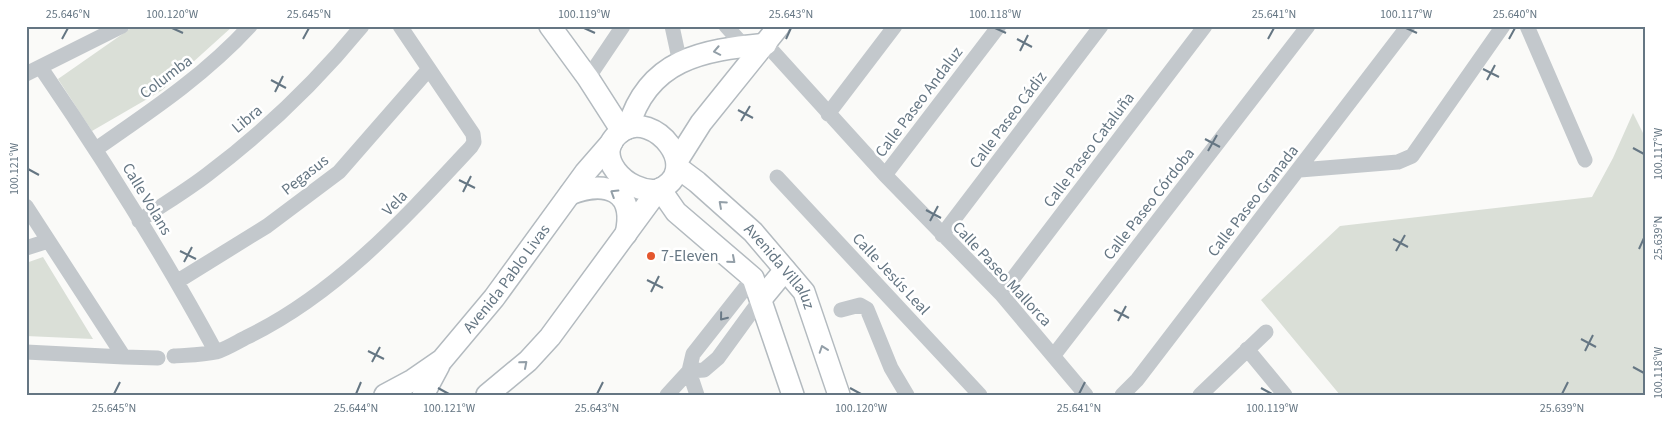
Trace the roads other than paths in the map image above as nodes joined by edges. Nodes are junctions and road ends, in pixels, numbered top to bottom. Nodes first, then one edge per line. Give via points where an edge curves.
1 (122, 26) edge
2 (250, 26) edge
3 (362, 26) edge
4 (400, 26) edge
5 (550, 26) edge
6 (623, 26) edge
7 (672, 26) edge
8 (726, 26) edge
9 (779, 26) edge
10 (895, 26) edge
11 (999, 26) edge
12 (1101, 26) edge
13 (1205, 26) edge
14 (1308, 26) edge
15 (1503, 26) edge
16 (1527, 26) edge
17 (1402, 29) edge
18 (766, 44) junction
19 (744, 46) junction
20 (680, 63) junction
21 (41, 68) junction
22 (429, 69) junction
23 (26, 74) edge
24 (588, 78) junction
25 (645, 89) junction
26 (828, 114) junction
27 (701, 123) junction
28 (620, 133) junction
29 (96, 149) junction
30 (1585, 160) dead end
31 (677, 164) junction
32 (1300, 170) junction
33 (885, 175) junction
34 (777, 177) dead end
35 (697, 182) junction
36 (659, 190) junction
37 (570, 194) junction
38 (26, 206) edge
39 (676, 212) junction
40 (139, 221) junction
41 (626, 234) junction
42 (942, 235) junction
43 (48, 241) junction
44 (26, 248) edge
45 (779, 263) junction
46 (753, 278) junction
47 (178, 281) junction
48 (1001, 294) junction
49 (760, 299) junction
50 (841, 310) dead end
51 (1266, 332) dead end
52 (1248, 349) junction
53 (26, 352) edge
54 (216, 352) junction
55 (1054, 355) junction
56 (174, 356) dead end
57 (124, 357) junction
58 (158, 358) dead end
59 (442, 360) junction
60 (689, 371) junction
61 (385, 395) edge
62 (423, 395) edge
63 (487, 395) edge
64 (668, 395) edge
65 (697, 395) edge
66 (793, 395) edge
67 (839, 395) edge
68 (907, 395) edge
69 (980, 395) edge
70 (1086, 395) edge
71 (1122, 395) edge
72 (1200, 395) edge
73 (1285, 395) edge

1 - 21 street
2 - 29 street, Columba via 184,88
3 - 40 street, Libra via 288,107 208,174
4 - 22 street, Vela
5 - 24 street
6 - 24 street
7 - 20 street
8 - 19 street
9 - 18 street
10 - 26 street
11 - 33 street, Calle Paseo Andaluz
12 - 42 street, Calle Paseo Cádiz
13 - 48 street, Calle Paseo Cataluña
14 - 55 street, Calle Paseo Córdoba
15 - 32 street via 1418,150 1406,159
16 - 30 street
17 - 32 street, Calle Paseo Granada
18 - 19 street, Avenida Pablo Livas
18 - 26 street, Calle Paseo Mallorca
18 - 27 street
19 -> 20 street, Avenida Pablo Livas
20 - 25 street, Avenida Pablo Livas via 662,72
21 - 23 street
21 - 29 street, Calle Volans
22 - 47 street, Pegasus via 339,172 267,226
22 - 54 street, Vela via 473,134 471,146 397,227 346,271 265,328
24 - 28 street
25 - 27 street via 648,115 664,127 685,129
25 - 28 street, Avenida Pablo Livas
26 - 33 street, Calle Paseo Mallorca
27 - 31 street
28 - 31 street via 635,126 649,128 672,147
28 - 36 street via 609,158 616,173 642,190
28 - 37 street, Avenida Pablo Livas
29 - 40 street, Calle Volans
31 - 35 street, Avenida Villaluz
31 - 36 street via 668,184
32 - 71 street, Calle Paseo Granada
33 - 42 street, Calle Paseo Mallorca
34 - 69 street, Calle Jesús Leal
35 - 39 street via 689,182 676,193 673,201
45 -> 35 street, Avenida Villaluz via 753,232
36 - 39 street, Avenida Villaluz
36 - 41 street
41 -> 37 street via 630,220 620,196 595,186
37 - 59 street, Avenida Pablo Livas via 494,298
38 - 43 street
39 -> 46 street, Avenida Villaluz
40 - 47 street, Calle Volans
63 -> 41 street via 528,361 550,337
42 - 48 street, Calle Paseo Mallorca
43 - 44 street
43 - 57 street
45 - 46 street
45 - 49 street
67 -> 45 street, Avenida Villaluz via 804,292
46 - 49 street, Avenida Villaluz
46 -> 60 street via 693,354
47 - 54 street, Calle Volans
48 - 55 street, Calle Paseo Mallorca
49 - 60 street via 718,358 704,370
49 - 66 street, Avenida Villaluz
50 - 68 street via 860,305 867,309 891,368
51 - 52 street
52 - 72 street
52 - 73 street
53 - 57 street
54 - 56 street
55 - 70 street, Calle Paseo Mallorca
57 - 58 street
59 - 61 street, Avenida Pablo Livas
59 - 62 street
60 - 64 street
60 - 65 street

